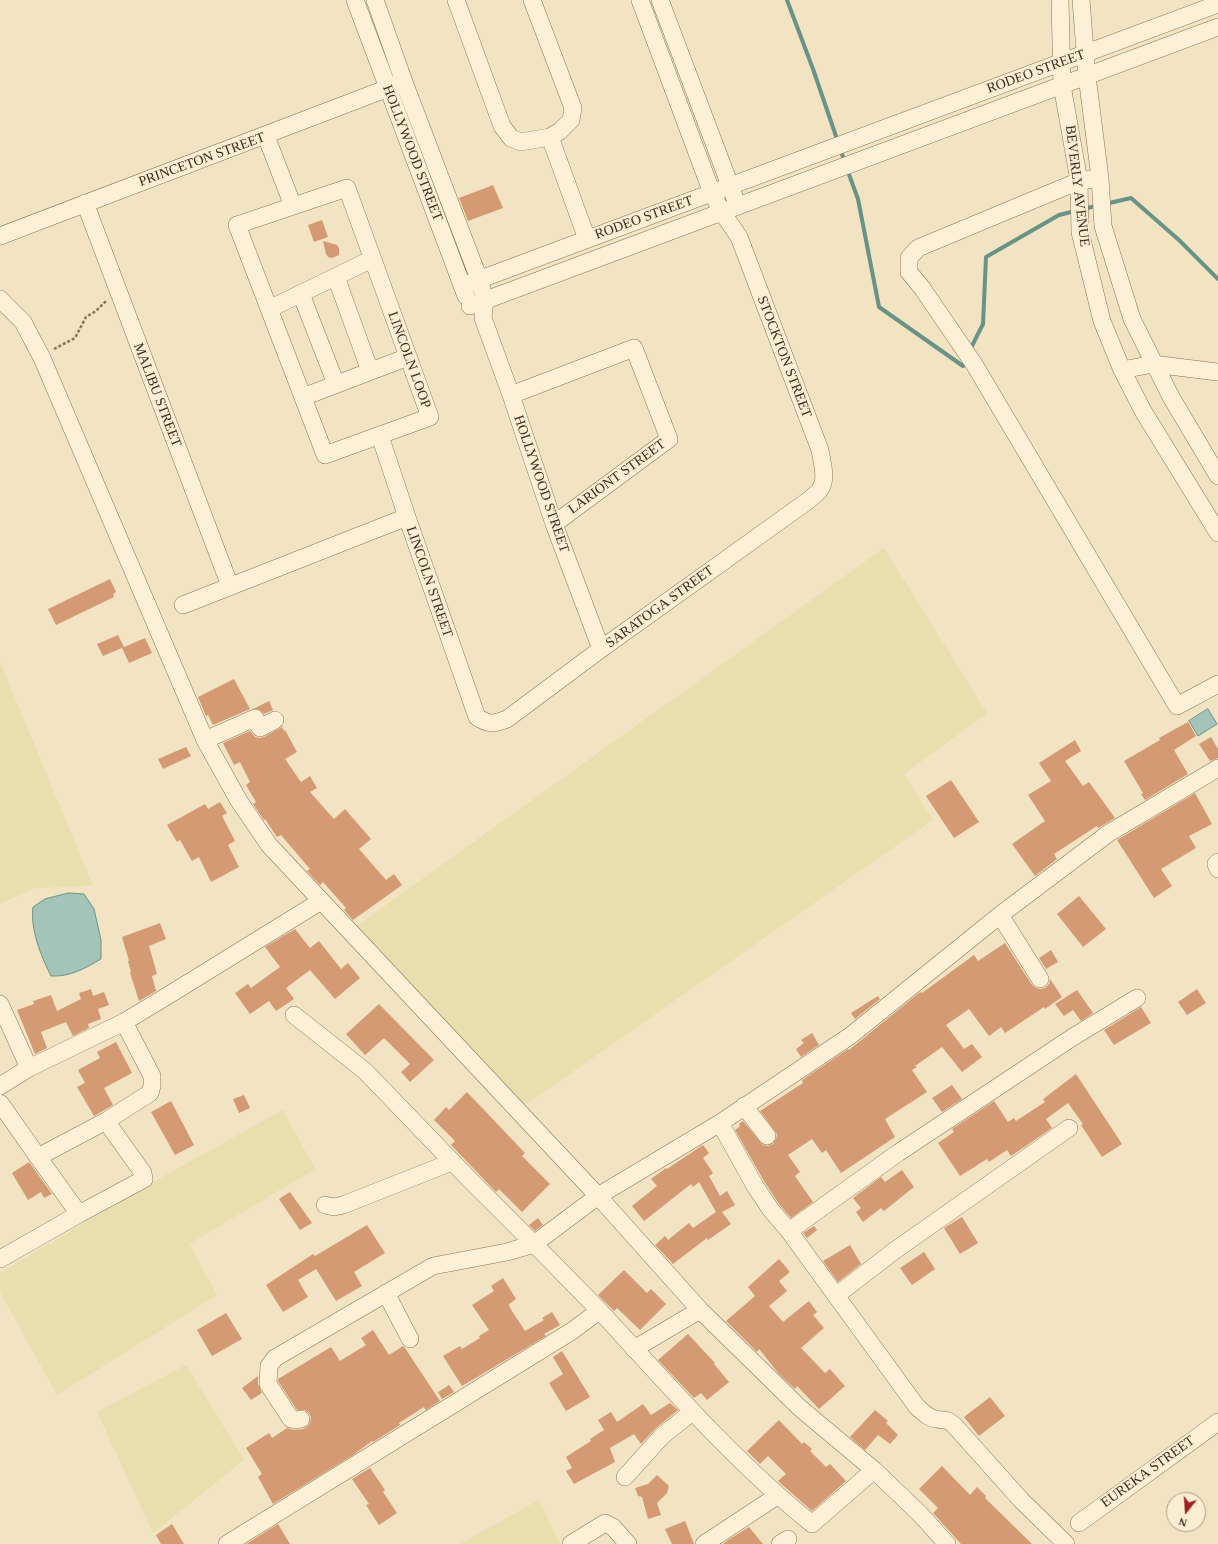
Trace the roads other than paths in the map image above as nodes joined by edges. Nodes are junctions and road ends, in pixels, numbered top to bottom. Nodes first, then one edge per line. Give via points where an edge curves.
1 (355, 0) edge
2 (375, 0) edge
3 (456, 0) edge
4 (532, 0) edge
5 (640, 0) edge
6 (660, 0) edge
7 (1060, 0) edge
8 (1081, 0) edge
9 (1218, 4) edge
10 (1218, 27) edge
11 (1085, 54) junction
12 (1062, 63) junction
13 (1087, 76) junction
14 (404, 82) junction
15 (1062, 85) junction
16 (388, 88) junction
17 (266, 136) junction
18 (550, 137) junction
19 (1079, 181) junction
20 (731, 186) junction
21 (1101, 186) junction
22 (712, 193) junction
23 (85, 203) junction
24 (293, 206) junction
25 (729, 209) junction
26 (0, 236) edge
27 (587, 239) junction
28 (372, 259) junction
29 (336, 277) junction
30 (479, 279) junction
31 (462, 286) junction
32 (301, 294) junction
33 (0, 299) edge
34 (485, 300) junction
35 (470, 306) junction
36 (269, 309) junction
37 (483, 318) junction
38 (408, 357) junction
39 (1153, 364) junction
40 (1122, 370) junction
41 (370, 371) junction
42 (1218, 372) edge
43 (336, 384) junction
44 (511, 395) junction
45 (303, 397) junction
46 (380, 436) junction
47 (1218, 476) edge
48 (824, 478) joint
49 (407, 517) junction
50 (554, 524) junction
51 (1218, 533) edge
52 (230, 586) junction
53 (183, 604) dead end
54 (600, 649) junction
55 (1218, 684) edge
56 (275, 720) dead end
57 (486, 722) joint
58 (205, 740) junction
59 (1218, 768) edge
60 (321, 901) junction
61 (1000, 915) junction
62 (1040, 978) dead end
63 (1137, 998) dead end
64 (0, 1004) edge
65 (294, 1015) dead end
66 (124, 1022) junction
67 (29, 1068) junction
68 (0, 1086) edge
69 (0, 1103) edge
70 (744, 1106) junction
71 (106, 1121) junction
72 (720, 1123) junction
73 (1069, 1128) dead end
74 (767, 1136) dead end
75 (38, 1157) junction
76 (452, 1162) junction
77 (598, 1196) junction
78 (325, 1205) dead end
79 (79, 1214) junction
80 (789, 1231) junction
81 (534, 1244) junction
82 (0, 1259) edge
83 (386, 1293) junction
84 (837, 1295) junction
85 (700, 1310) junction
86 (599, 1311) junction
87 (410, 1339) dead end
88 (634, 1349) junction
89 (692, 1412) junction
90 (301, 1419) dead end
91 (1218, 1422) edge
92 (874, 1470) junction
93 (625, 1477) dead end
94 (777, 1496) junction
95 (1079, 1522) dead end
96 (227, 1544) edge
97 (571, 1544) edge
98 (628, 1544) edge
99 (704, 1544) edge
100 (947, 1544) edge
101 (1066, 1544) edge

1 - 16 street, HOLLYWOOD STREET
2 - 14 street, HOLLYWOOD STREET
3 - 18 street via 502,126 511,138 521,142
4 - 18 street via 572,108 571,120
5 - 22 street
6 - 20 street
7 - 12 street, BEVERLY AVENUE
8 - 11 street, BEVERLY AVENUE
9 - 11 street, RODEO STREET
10 - 13 street, RODEO STREET
11 - 12 street, RODEO STREET
11 - 13 street, BEVERLY AVENUE
12 - 15 street, BEVERLY AVENUE
12 - 20 street, RODEO STREET
13 - 15 street, RODEO STREET
13 - 21 street, BEVERLY AVENUE
14 - 16 street, PRINCETON STREET
14 - 30 street, HOLLYWOOD STREET
15 - 19 street, BEVERLY AVENUE
15 - 25 street, RODEO STREET
16 - 17 street, PRINCETON STREET
16 - 31 street, HOLLYWOOD STREET
17 - 23 street, PRINCETON STREET
17 - 24 street
18 - 27 street
19 - 21 street
19 - 40 street, BEVERLY AVENUE via 1080,232 1102,321
19 - 55 street via 918,248 909,258 908,272 922,288 974,364 1177,706
20 - 22 street, RODEO STREET
20 - 25 street
21 - 39 street, BEVERLY AVENUE via 1103,226 1132,319
22 - 25 street
22 - 27 street, RODEO STREET
23 - 26 street, PRINCETON STREET
23 - 52 street, MALIBU STREET
24 - 28 street, LINCOLN LOOP via 347,188
24 - 36 street, LINCOLN LOOP via 237,225
25 - 34 street, RODEO STREET
25 - 48 street, STOCKTON STREET via 820,450
27 - 30 street, RODEO STREET
28 - 29 street
28 - 38 street, LINCOLN LOOP
29 - 32 street
29 - 41 street
30 - 31 street, RODEO STREET
30 - 34 street, HOLLYWOOD STREET
31 - 35 street, HOLLYWOOD STREET
32 - 36 street
32 - 43 street
33 - 58 street via 23,322 42,358
34 - 35 street, RODEO STREET
34 - 37 street
35 - 37 street
36 - 45 street, LINCOLN LOOP
37 - 44 street, HOLLYWOOD STREET
38 - 41 street
38 - 46 street, LINCOLN LOOP via 430,417
39 - 40 street
39 - 42 street
39 - 47 street, BEVERLY AVENUE
40 - 51 street, BEVERLY AVENUE via 1143,410
41 - 43 street
43 - 45 street
44 - 50 street, HOLLYWOOD STREET
44 - 50 street, LARIONT STREET via 634,348 669,439
45 - 46 street, LINCOLN LOOP via 325,455
46 - 49 street, LINCOLN STREET
48 - 54 street, SARATOGA STREET via 820,490 809,500
49 - 52 street
49 - 57 street, LINCOLN STREET via 477,717
50 - 54 street, HOLLYWOOD STREET
52 - 53 street
54 - 57 street, SARATOGA STREET via 507,719 496,723
56 - 58 street via 260,728 254,718
58 - 60 street via 239,801 269,845
59 - 61 street via 1109,833
60 - 66 street
60 - 77 street
61 - 62 street
61 - 70 street via 850,1036
63 - 80 street via 898,1152
64 - 67 street
65 - 76 street via 365,1071
66 - 67 street
66 - 71 street via 152,1076 152,1086 150,1094
67 - 68 street
69 - 75 street
70 - 72 street
70 - 74 street
71 - 75 street
71 - 79 street via 143,1173 144,1179
72 - 77 street
72 - 80 street via 763,1198
73 - 84 street via 894,1250
75 - 79 street
76 - 78 street via 343,1205
76 - 81 street
77 - 81 street
77 - 85 street
79 - 82 street
80 - 84 street
81 - 83 street via 508,1252 433,1266
81 - 86 street
83 - 87 street
83 - 90 street via 286,1350 269,1366 268,1384 286,1414 290,1419
84 - 101 street via 917,1407 928,1416 947,1419 954,1425 1020,1500
85 - 88 street
85 - 92 street via 800,1408
86 - 88 street
86 - 96 street via 572,1331
88 - 89 street
89 - 93 street via 662,1436
89 - 94 street
91 - 95 street, EUREKA STREET
92 - 94 street via 812,1524
92 - 100 street
94 - 99 street
97 - 98 street via 606,1523

